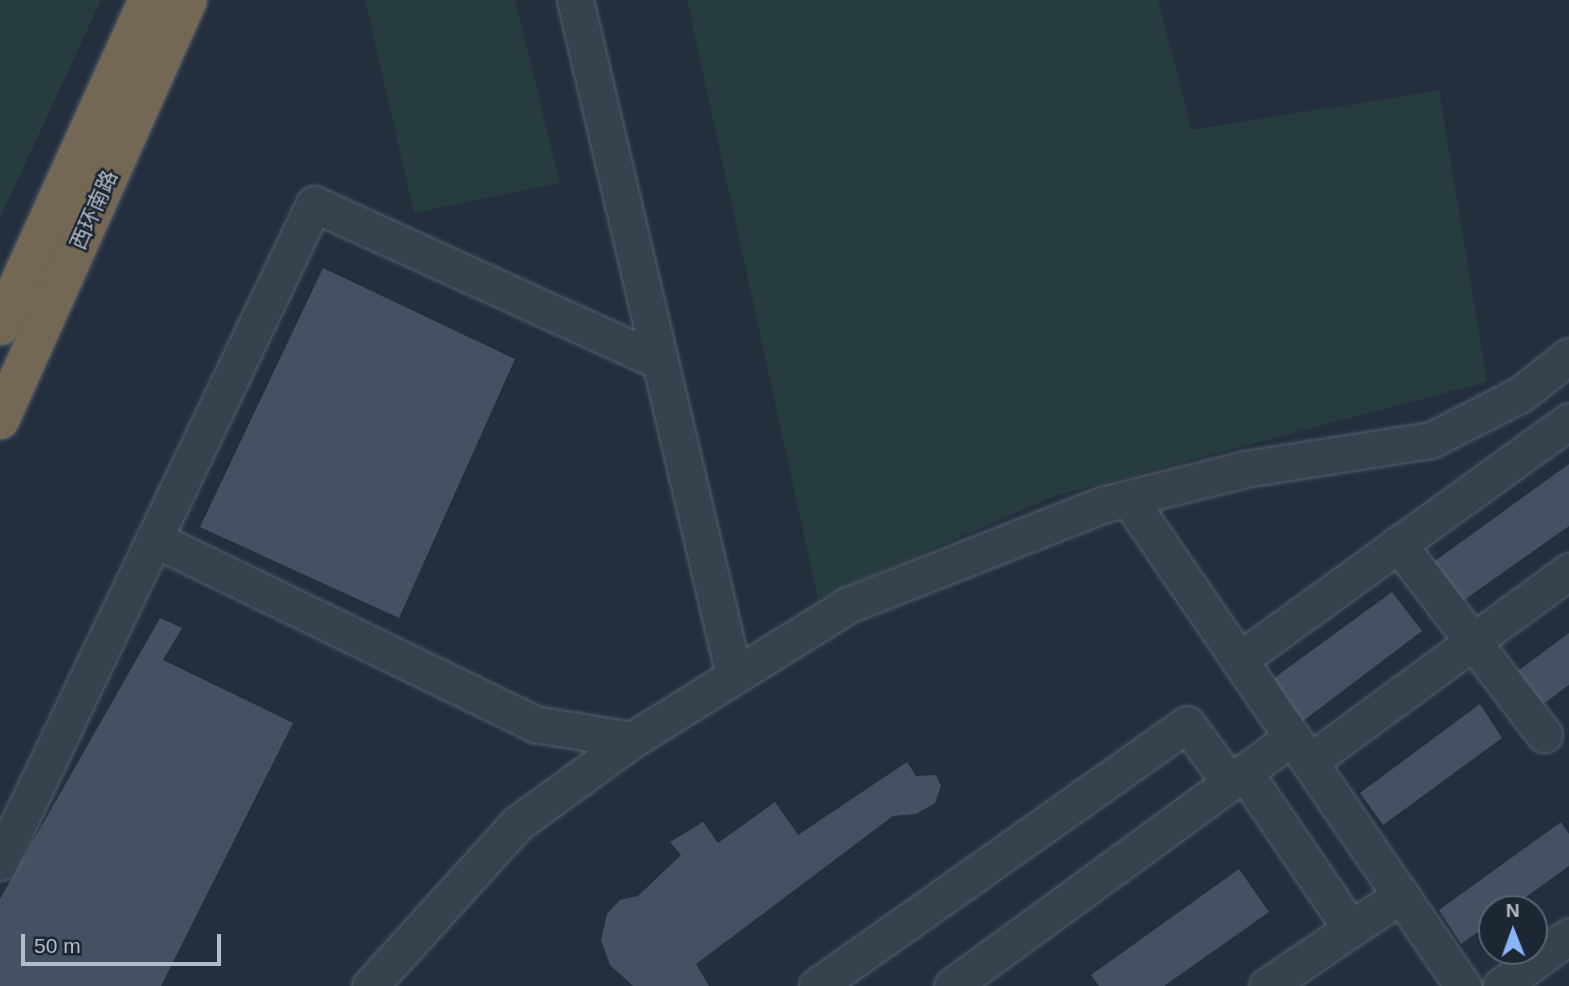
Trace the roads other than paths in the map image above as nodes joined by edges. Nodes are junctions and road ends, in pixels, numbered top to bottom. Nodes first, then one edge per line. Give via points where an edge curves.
1 (148, 0) edge
2 (188, 0) edge
3 (575, 0) edge
4 (0, 326) edge
5 (1569, 356) edge
6 (660, 362) junction
7 (0, 420) edge
8 (1569, 421) edge
9 (1128, 498) junction
10 (154, 539) junction
11 (1398, 544) junction
12 (1569, 571) edge
13 (1473, 642) junction
14 (1239, 660) junction
15 (734, 676) junction
16 (1544, 734) dead end
17 (632, 740) junction
18 (1301, 750) junction
19 (1237, 778) junction
20 (0, 862) edge
21 (1401, 895) junction
22 (1351, 929) junction
23 (1569, 936) edge
24 (370, 986) edge
25 (817, 986) edge
26 (952, 986) edge
27 (1267, 986) edge
28 (1463, 986) edge
29 (1501, 986) edge

1 - 4 highway, 西环南路
2 - 7 highway, 西环南路
3 - 6 street
5 - 9 street via 1521,394 1431,440 1245,469
6 - 10 street via 314,204
6 - 15 street
8 - 11 street
9 - 14 street
9 - 15 street via 848,605
10 - 17 street via 536,724
10 - 20 street
11 - 13 street
11 - 14 street
12 - 13 street
13 - 16 street
13 - 18 street
14 - 18 street
15 - 17 street
17 - 24 street via 518,824
18 - 19 street
18 - 21 street
19 - 22 street
19 - 25 street via 1187,724
19 - 26 street
21 - 22 street
21 - 28 street
22 - 27 street
23 - 29 street

